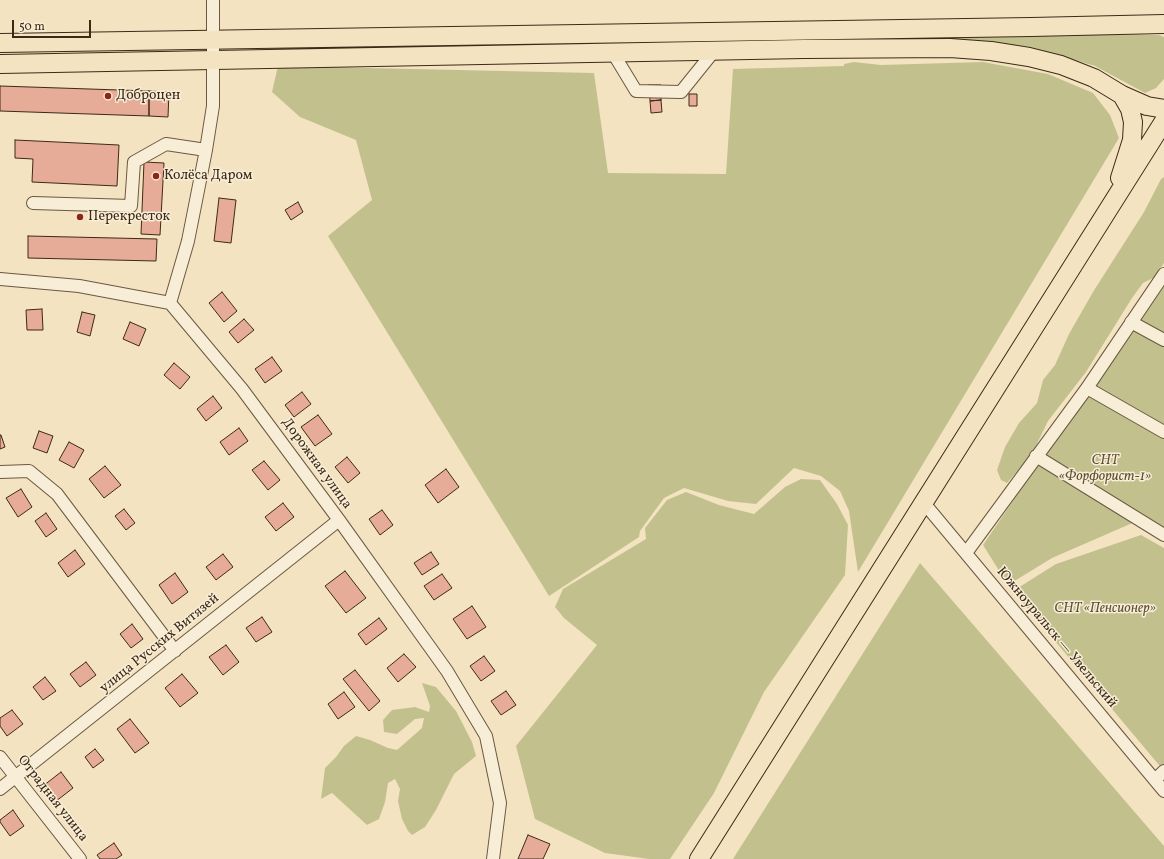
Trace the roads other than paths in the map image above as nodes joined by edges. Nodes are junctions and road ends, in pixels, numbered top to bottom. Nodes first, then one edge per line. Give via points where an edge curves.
1 (213, 0) edge
2 (1164, 24) edge
3 (214, 40) junction
4 (0, 43) edge
5 (714, 51) junction
6 (613, 53) junction
7 (214, 61) junction
8 (0, 64) edge
9 (1122, 95) junction
10 (1164, 109) edge
11 (1164, 121) edge
12 (206, 150) junction
13 (33, 203) dead end
14 (1107, 212) junction
15 (1164, 274) edge
16 (0, 279) edge
17 (170, 303) junction
18 (1131, 322) junction
19 (1164, 340) edge
20 (1087, 388) junction
21 (1164, 432) edge
22 (1036, 456) junction
23 (0, 464) edge
24 (16, 471) junction
25 (0, 472) edge
26 (924, 503) junction
27 (339, 520) junction
28 (1164, 535) edge
29 (966, 554) junction
30 (175, 651) junction
31 (0, 757) edge
32 (1164, 771) edge
33 (16, 778) junction
34 (1154, 780) junction
35 (0, 789) edge
36 (1164, 791) edge
37 (80, 859) edge
38 (493, 859) edge
39 (699, 859) edge

1 - 3 street
2 - 3 highway
3 - 4 highway
3 - 7 street
5 - 6 highway
5 - 6 street via 681,92 636,91
5 - 9 highway via 950,48 991,51 1061,65 1094,78
6 - 7 highway
7 - 8 highway
7 - 12 street via 213,106
9 - 10 highway via 1147,106
9 - 14 highway via 1130,109 1133,122 1132,140
11 - 14 highway
12 - 13 street via 166,144 134,162 131,206
12 - 17 street via 188,241
14 - 26 highway
15 - 18 street
16 - 17 street via 79,286
17 - 27 street, Дорожная улица via 242,388
18 - 19 street
18 - 20 street
20 - 21 street
20 - 22 street
22 - 28 street
22 - 29 street
23 - 24 street
24 - 25 street
24 - 30 street via 29,471 56,494
26 - 29 street, Южноуральск — Увельский
26 - 39 highway
27 - 30 street, улица Русских Витязей
27 - 38 street, Дорожная улица via 447,672 486,736 500,803
29 - 34 street, Южноуральск — Увельский
30 - 33 street, улица Русских Витязей
31 - 33 street, Отрадная улица
32 - 34 street
33 - 35 street, улица Русских Витязей
33 - 37 street, Отрадная улица
34 - 36 street, Южноуральск — Увельский

